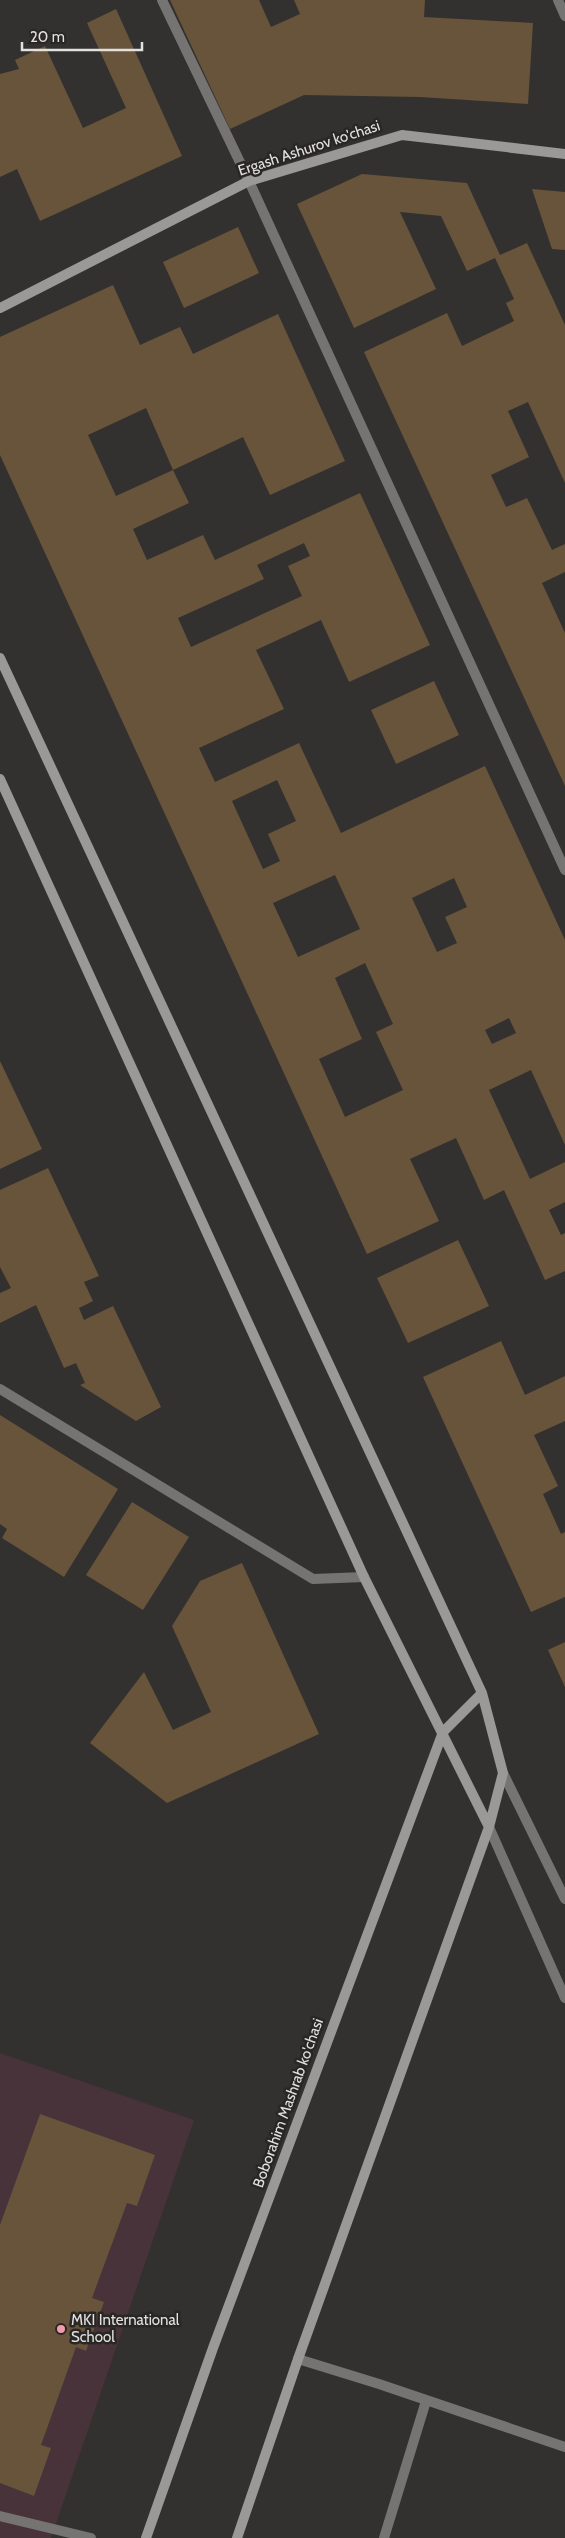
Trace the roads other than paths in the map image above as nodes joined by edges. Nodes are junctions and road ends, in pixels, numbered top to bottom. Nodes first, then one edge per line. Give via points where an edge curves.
1 (162, 0) edge
2 (558, 0) edge
3 (565, 16) edge
4 (565, 154) edge
5 (249, 181) junction
6 (0, 308) edge
7 (0, 658) edge
8 (0, 780) edge
9 (565, 870) edge
10 (0, 1389) edge
11 (364, 1577) junction
12 (482, 1693) junction
13 (443, 1732) junction
14 (503, 1773) junction
15 (488, 1827) junction
16 (565, 1899) edge
17 (565, 1998) edge
18 (298, 2359) junction
19 (426, 2401) junction
20 (565, 2447) edge
21 (0, 2516) edge
22 (91, 2538) edge
23 (146, 2538) edge
24 (237, 2538) edge
25 (384, 2538) edge

1 - 5 street
2 - 3 street
4 - 5 main road, Ergash Ashurov ko'chasi via 402,135
5 - 6 main road, Ergash Ashurov ko'chasi
5 - 9 street
7 - 12 main road
8 - 11 main road
10 - 11 street via 312,1580
11 - 13 main road
12 - 13 main road, Boborahim Mashrab ko'chasi
12 - 14 main road
13 - 15 main road
13 - 23 main road, Boborahim Mashrab ko'chasi
14 - 15 main road
14 - 16 street
15 - 17 street
15 - 18 main road
18 - 19 street
18 - 24 main road
19 - 20 street
19 - 25 street
21 - 22 street

